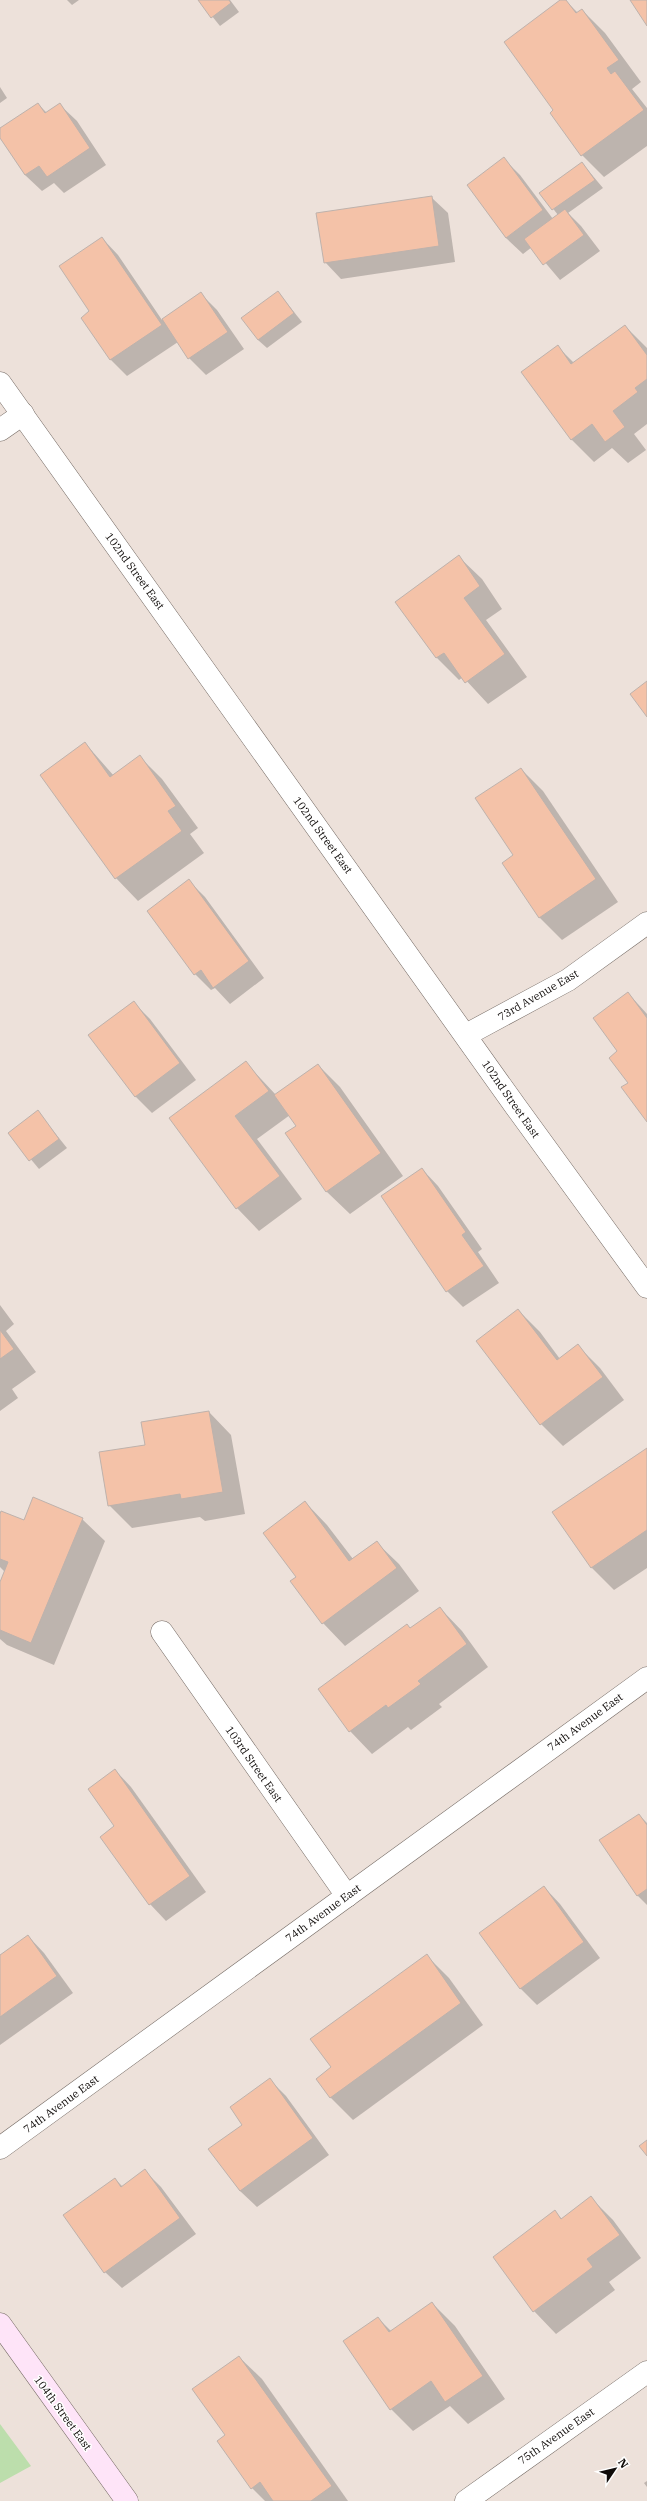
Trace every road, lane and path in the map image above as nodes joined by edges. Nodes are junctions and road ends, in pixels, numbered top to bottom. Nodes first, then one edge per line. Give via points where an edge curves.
1 (0, 383) edge
2 (23, 414) junction
3 (0, 430) edge
4 (647, 923) edge
5 (466, 1035) junction
6 (647, 1287) edge
7 (162, 1632) dead end
8 (647, 1678) edge
9 (347, 1896) junction
10 (0, 2148) edge
11 (0, 2324) edge
12 (647, 2372) edge
13 (127, 2501) edge
14 (466, 2501) edge

1 - 2 street, 102nd Street East
2 - 3 street
2 - 5 street, 102nd Street East
4 - 5 street, 73rd Avenue East via 568,980
5 - 6 street, 102nd Street East
7 - 9 street, 103rd Street East
8 - 9 street, 74th Avenue East
9 - 10 street, 74th Avenue East
11 - 13 street, 104th Street East
12 - 14 street, 75th Avenue East

